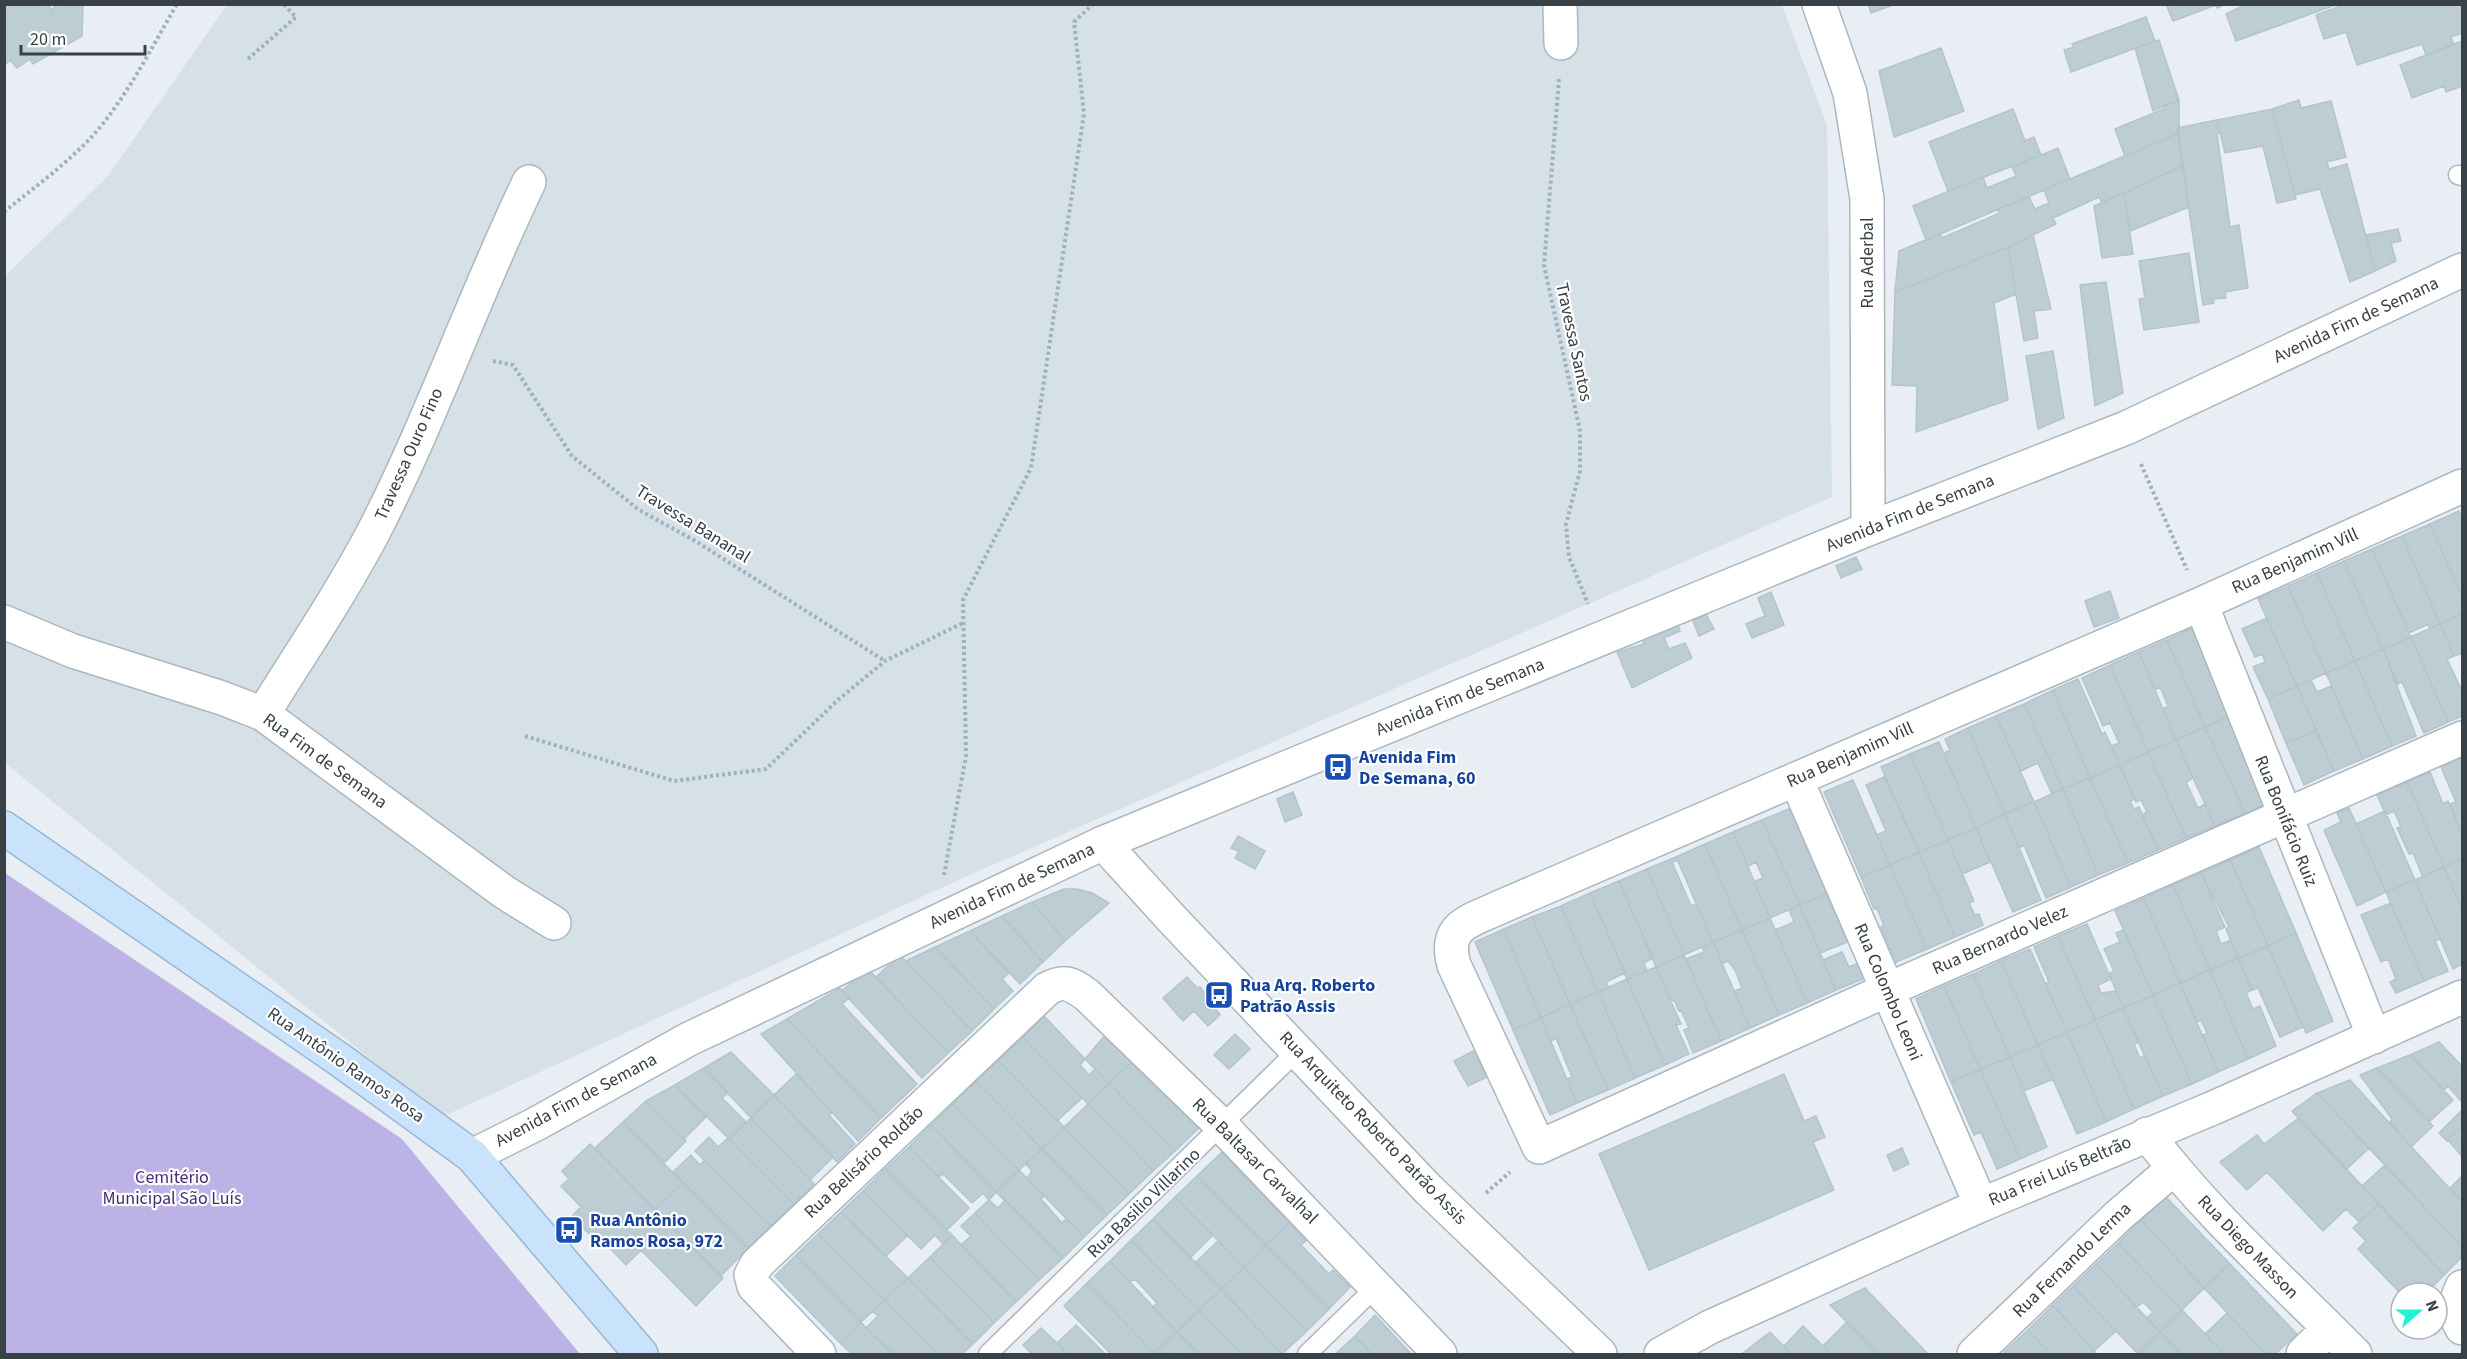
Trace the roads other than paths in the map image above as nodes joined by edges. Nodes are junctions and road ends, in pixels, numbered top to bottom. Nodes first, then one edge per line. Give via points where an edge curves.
1 (1560, 4) edge
2 (1819, 4) edge
3 (1561, 43) road end
4 (529, 182) dead end
5 (2463, 270) edge
6 (2463, 486) edge
7 (1868, 529) junction
8 (2201, 604) junction
9 (4, 622) edge
10 (263, 714) junction
11 (2463, 738) edge
12 (1796, 778) junction
13 (2285, 817) junction
14 (4, 828) edge
15 (1103, 843) junction
16 (554, 923) dead end
17 (1060, 982) joint
18 (1887, 990) junction
19 (2463, 997) edge
20 (2374, 1037) junction
21 (1298, 1050) junction
22 (1223, 1127) junction
23 (2147, 1134) junction
24 (1539, 1147) joint
25 (472, 1156) junction
26 (2174, 1169) junction
27 (1981, 1205) junction
28 (1377, 1286) junction
29 (2463, 1287) edge
30 (2329, 1328) junction
31 (2463, 1328) edge
32 (641, 1354) edge
33 (819, 1354) edge
34 (988, 1354) edge
35 (1307, 1354) edge
36 (1440, 1354) edge
37 (1600, 1354) edge
38 (1661, 1354) edge
39 (1974, 1354) edge
40 (2303, 1354) edge
41 (2355, 1354) edge

1 - 3 street
2 - 7 street, Rua Aderbal via 1850,93 1867,199
4 - 10 street, Travessa Ouro Fino via 373,531
5 - 7 street, Avenida Fim de Semana via 2126,428
6 - 8 street, Rua Benjamim Vill
7 - 15 street, Avenida Fim de Semana
8 - 12 street, Rua Benjamim Vill
8 - 13 street, Rua Bonifácio Ruiz
9 - 10 street, Rua Fim de Semana via 74,651
10 - 16 street, Rua Fim de Semana via 504,892
11 - 13 street, Rua Bernardo Velez
12 - 18 street, Rua Colombo Leoni
12 - 24 street, Rua Benjamim Vill via 1462,924 1452,934 1449,950 1454,965
13 - 18 street, Rua Bernardo Velez
13 - 20 street, Rua Bonifácio Ruiz
14 - 25 main road, Rua Antônio Ramos Rosa
15 - 21 street, Rua Arquiteto Roberto Patrão Assis
15 - 25 street, Avenida Fim de Semana via 689,1039
17 - 22 street, Rua Baltasar Carvalhal via 1087,995
17 - 33 street, Rua Belisário Roldão via 1047,988 757,1264 751,1275 754,1286
18 - 24 street, Rua Bernardo Velez
18 - 27 street, Rua Colombo Leoni
19 - 20 street, Rua Frei Luís Beltrão
20 - 23 street, Rua Frei Luís Beltrão
21 - 22 lane, Rua Basilio Villarino
21 - 37 street, Rua Arquiteto Roberto Patrão Assis via 1459,1218
22 - 28 street, Rua Baltasar Carvalhal
22 - 34 lane, Rua Basilio Villarino
23 - 26 street, Rua Diego Masson
23 - 27 street, Rua Frei Luís Beltrão
25 - 32 main road, Rua Antônio Ramos Rosa
26 - 30 street, Rua Diego Masson
26 - 39 street, Rua Fernando Lerma via 2118,1216
27 - 38 street, Rua Frei Luís Beltrão via 1710,1327
28 - 35 lane
28 - 36 street, Rua Baltasar Carvalhal
29 - 31 street via 2455,1307
30 - 40 street
30 - 41 street, Rua Diego Masson

